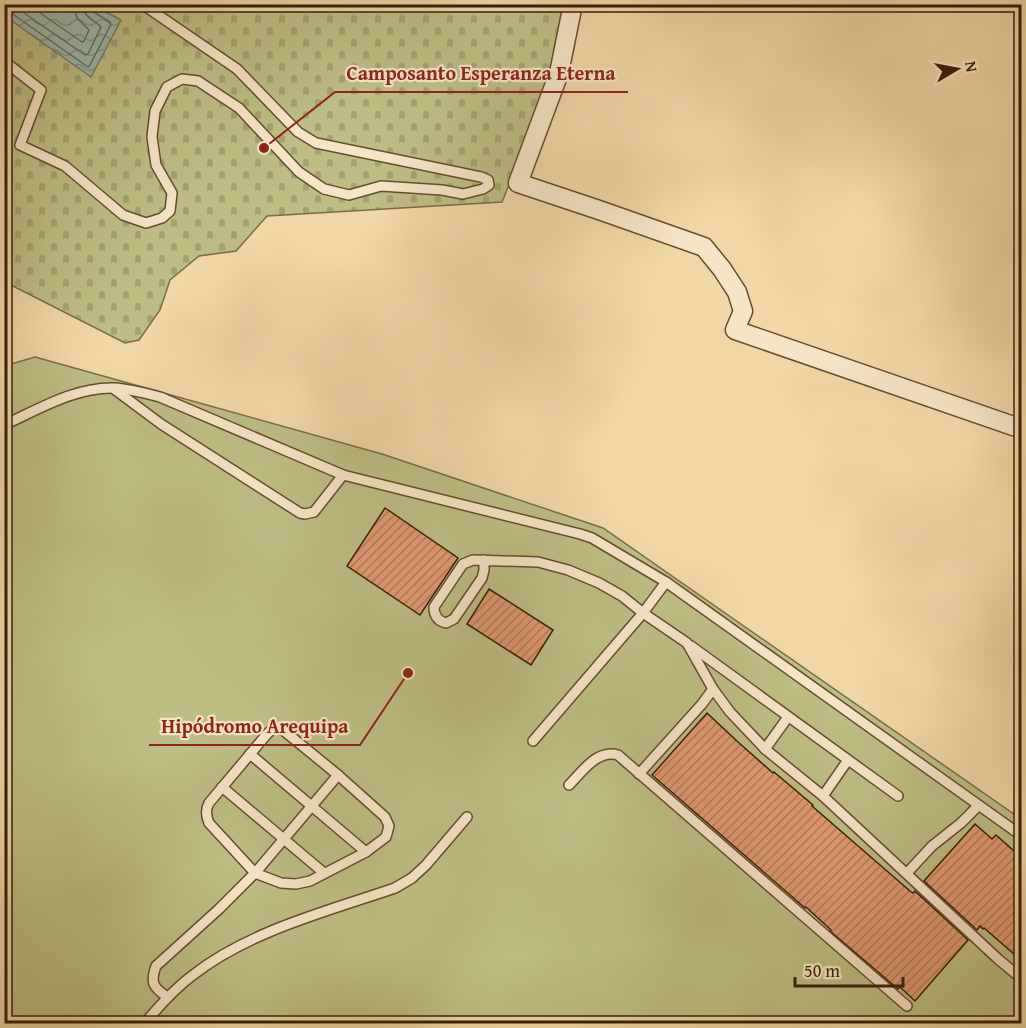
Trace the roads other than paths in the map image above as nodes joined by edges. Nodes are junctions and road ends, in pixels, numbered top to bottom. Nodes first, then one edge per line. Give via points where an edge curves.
1 (142, 4) edge
2 (573, 4) edge
3 (4, 61) edge
4 (112, 388) junction
5 (4, 425) edge
6 (1022, 429) edge
7 (343, 475) junction
8 (484, 560) junction
9 (666, 582) junction
10 (643, 613) junction
11 (687, 643) junction
12 (713, 689) junction
13 (788, 717) junction
14 (533, 741) dead end
15 (765, 749) junction
16 (250, 754) junction
17 (848, 760) junction
18 (639, 774) junction
19 (338, 775) junction
20 (569, 785) dead end
21 (222, 787) junction
22 (823, 796) junction
23 (898, 796) dead end
24 (312, 806) junction
25 (978, 806) junction
26 (467, 817) dead end
27 (1022, 836) edge
28 (284, 840) junction
29 (366, 852) junction
30 (255, 873) junction
31 (324, 873) junction
32 (907, 873) junction
33 (1022, 979) edge
34 (167, 997) junction
35 (907, 1006) dead end
36 (144, 1023) edge

1 - 3 lane via 237,69 298,132 316,143 481,177 489,185 463,194 381,186 350,195 324,189 299,172 239,108 198,81 182,79 167,87 156,111 152,137 156,165 172,193 170,211 146,223 123,215 65,166 20,145 41,90
2 - 6 street via 559,73 518,183 704,247 737,292 743,310 735,330
4 - 5 lane via 62,398
4 - 7 lane via 160,397
4 - 7 lane via 161,424 305,514 314,512
7 - 9 lane via 580,534
8 - 8 lane via 482,578 454,619 446,623 438,620 434,607 463,564
8 - 10 lane via 538,562 568,570 622,596
9 - 10 lane
9 - 25 lane
10 - 11 lane
10 - 14 lane
11 - 12 lane
11 - 13 lane
12 - 15 lane
12 - 18 lane
13 - 15 lane
13 - 17 lane
15 - 22 lane
16 - 19 lane via 273,729 283,730
16 - 21 lane
16 - 24 lane
17 - 22 lane
17 - 23 lane
18 - 20 lane via 618,755 609,753 598,756
18 - 35 lane
19 - 24 lane
19 - 29 lane via 388,821 386,837
21 - 28 lane
21 - 30 lane via 206,808 207,818
22 - 32 lane
24 - 28 lane
24 - 29 lane
25 - 27 lane
25 - 32 lane
26 - 34 lane via 426,865 404,883 240,945 192,975
28 - 30 lane
28 - 31 lane
29 - 31 lane
30 - 31 lane via 296,884
30 - 34 lane via 156,966 152,977 156,989
32 - 33 lane
34 - 36 lane

